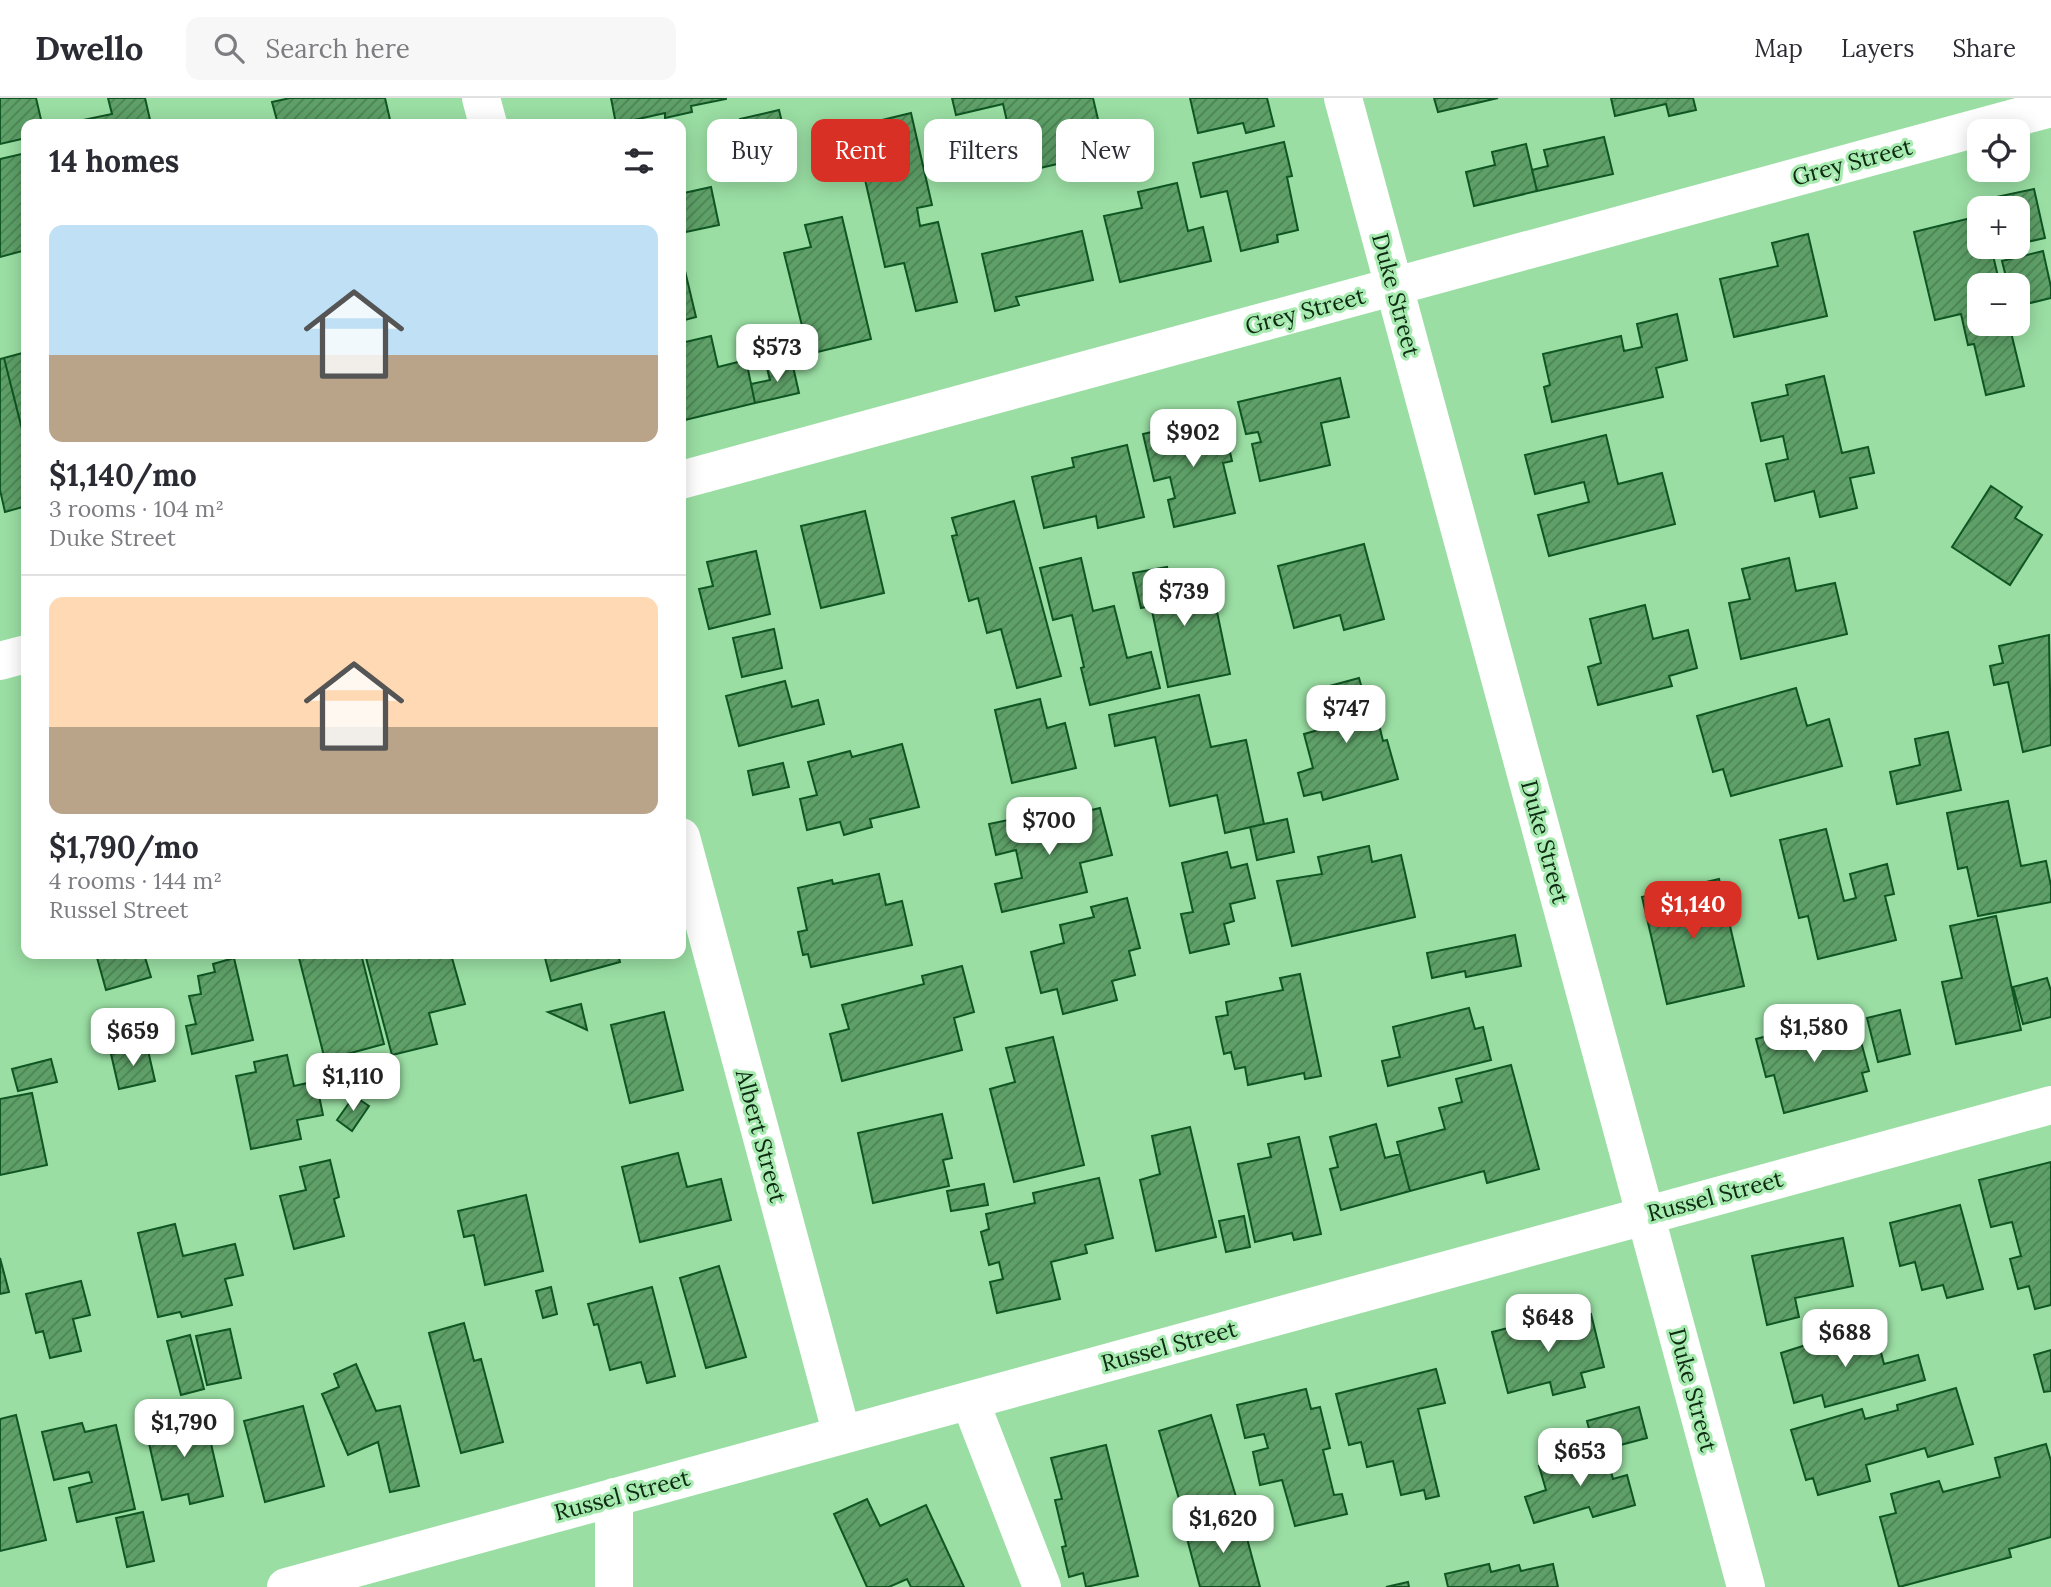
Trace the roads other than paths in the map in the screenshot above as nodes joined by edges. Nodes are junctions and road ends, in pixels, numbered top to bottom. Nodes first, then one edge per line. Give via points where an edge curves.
1 (481, 98) edge
2 (1343, 98) edge
3 (2051, 108) edge
4 (487, 119) edge
5 (1394, 287) junction
6 (686, 479) edge
7 (21, 656) edge
8 (0, 662) edge
9 (686, 856) edge
10 (2051, 1105) edge
11 (1646, 1215) junction
12 (970, 1401) junction
13 (842, 1435) junction
14 (614, 1497) junction
15 (286, 1587) edge
16 (614, 1587) edge
17 (1042, 1587) edge
18 (1746, 1587) edge

1 - 4 street
2 - 5 street, Duke Street
3 - 5 street, Grey Street
5 - 6 street, Grey Street
5 - 11 street, Duke Street
7 - 8 street
9 - 13 street, Albert Street
10 - 11 street, Russel Street
11 - 12 street, Russel Street
11 - 18 street, Duke Street
12 - 13 street, Russel Street
12 - 17 street
13 - 14 street, Russel Street
14 - 15 street, Russel Street
14 - 16 street

